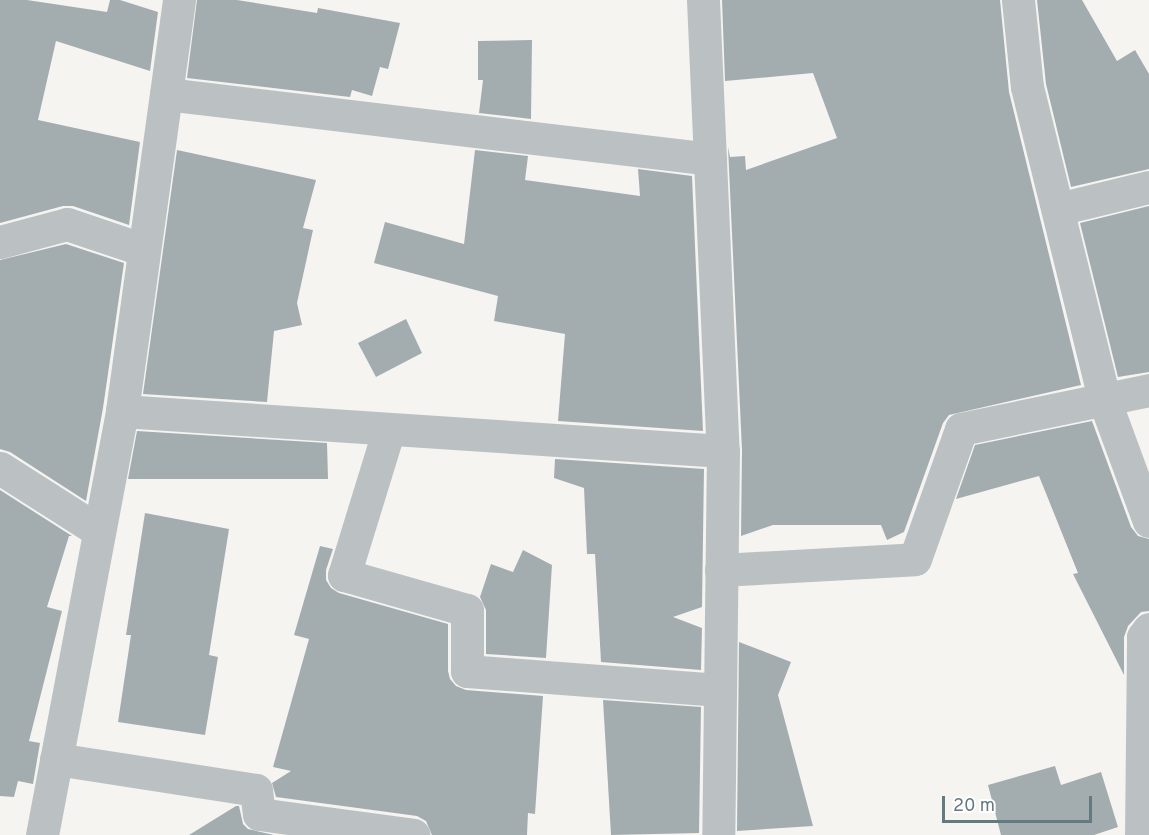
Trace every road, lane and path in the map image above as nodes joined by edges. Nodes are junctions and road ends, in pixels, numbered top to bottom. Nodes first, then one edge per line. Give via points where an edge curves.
1 (179, 0) edge
2 (703, 0) edge
3 (1018, 0) edge
4 (166, 94) junction
5 (710, 159) junction
6 (1149, 187) edge
7 (1058, 209) junction
8 (0, 242) edge
9 (144, 250) junction
10 (1149, 390) edge
11 (1104, 399) junction
12 (122, 411) junction
13 (389, 429) junction
14 (723, 451) junction
15 (0, 468) edge
16 (1149, 521) edge
17 (99, 531) junction
18 (722, 570) junction
19 (1149, 629) edge
20 (719, 690) junction
21 (56, 759) junction
22 (42, 835) edge
23 (414, 835) edge
24 (718, 835) edge
25 (1141, 835) edge

1 - 4 street
2 - 5 street
3 - 7 street via 1028,87
4 - 5 street
4 - 9 street
5 - 14 street
6 - 7 street
7 - 11 street
8 - 9 street via 67,224
9 - 12 street
10 - 11 street
11 - 16 street
11 - 18 street via 961,429 915,559
12 - 13 street
12 - 17 street
13 - 14 street
13 - 20 street via 344,575 467,610 468,671
14 - 18 street
15 - 17 street
17 - 21 street
18 - 20 street
19 - 25 street via 1143,637
20 - 24 street
21 - 22 street
21 - 23 street via 256,790 259,814

